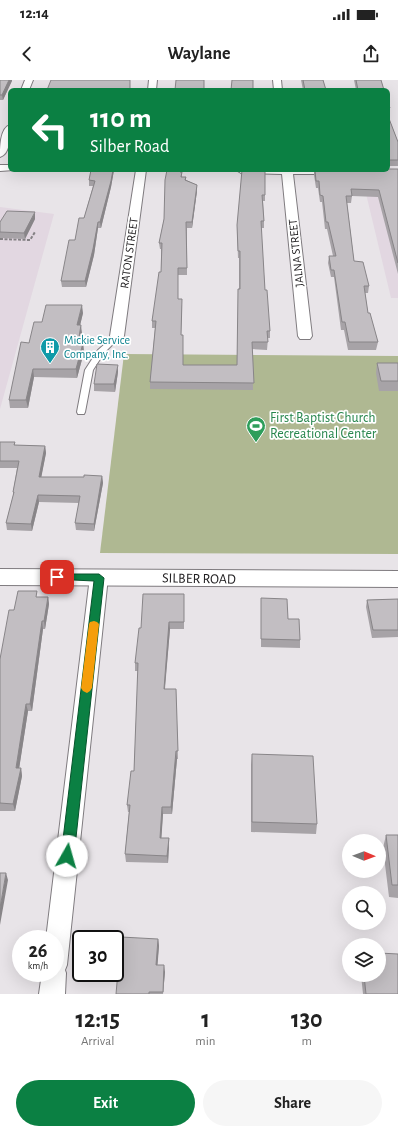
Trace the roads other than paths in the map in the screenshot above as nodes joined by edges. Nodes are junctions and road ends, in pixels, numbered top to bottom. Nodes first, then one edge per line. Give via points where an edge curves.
1 (8, 133) edge
2 (0, 154) edge
3 (141, 172) edge
4 (287, 172) edge
5 (117, 336) joint
6 (305, 336) dead end
7 (81, 412) dead end
8 (0, 577) edge
9 (99, 578) junction
10 (398, 580) edge
11 (59, 930) edge
12 (53, 982) edge
13 (52, 994) edge

1 - 2 street
3 - 5 street, RATON STREET
4 - 6 street, JALNA STREET
5 - 7 lane via 101,352 89,370
8 - 9 street, SILBER ROAD
9 - 10 street, SILBER ROAD
9 - 11 street
12 - 13 street

